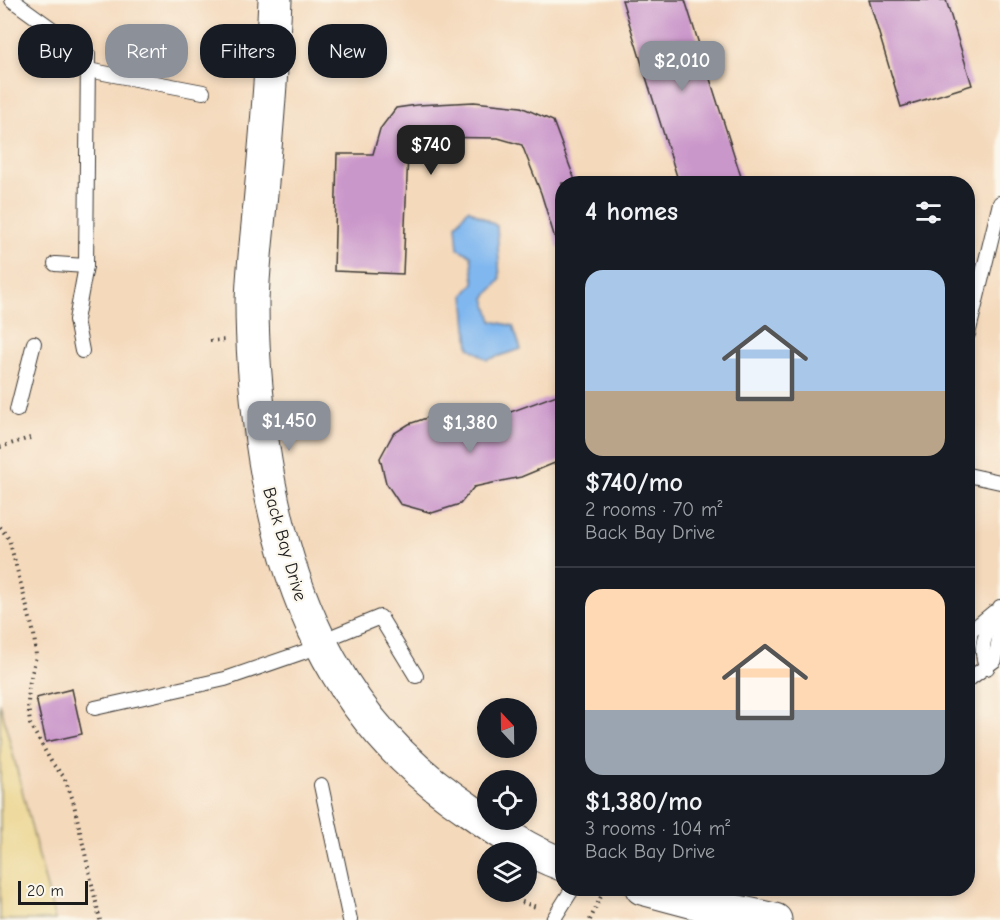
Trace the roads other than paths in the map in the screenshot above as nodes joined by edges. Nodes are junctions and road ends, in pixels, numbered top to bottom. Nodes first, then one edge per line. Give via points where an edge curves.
1 (12, 0) edge
2 (275, 0) edge
3 (45, 24) edge
4 (93, 71) edge
5 (88, 78) edge
6 (203, 92) dead end
7 (1000, 203) edge
8 (55, 264) dead end
9 (86, 266) junction
10 (975, 305) edge
11 (34, 343) dead end
12 (82, 351) dead end
13 (17, 410) dead end
14 (975, 477) edge
15 (1000, 482) edge
16 (1000, 607) edge
17 (975, 618) edge
18 (1000, 620) edge
19 (975, 628) edge
20 (320, 644) junction
21 (987, 668) junction
22 (416, 676) dead end
23 (975, 676) edge
24 (95, 708) dead end
25 (321, 785) dead end
26 (555, 861) edge
27 (568, 896) edge
28 (692, 896) edge
29 (350, 920) edge
30 (553, 920) edge
31 (775, 920) edge

1 - 3 lane
2 - 20 street, Back Bay Drive via 252,300 255,393 267,480 288,565
4 - 6 lane
5 - 9 lane
7 - 10 lane
8 - 9 lane
9 - 12 lane via 76,320
11 - 13 lane
14 - 15 lane
16 - 17 lane
16 - 19 lane
16 - 21 lane via 985,636 981,655
18 - 21 lane via 995,660
20 - 22 lane via 380,617
20 - 24 lane via 225,679
20 - 26 street, Back Bay Drive via 358,707 391,747 434,785 509,838
21 - 23 lane
25 - 29 lane
27 - 30 lane
28 - 31 street

